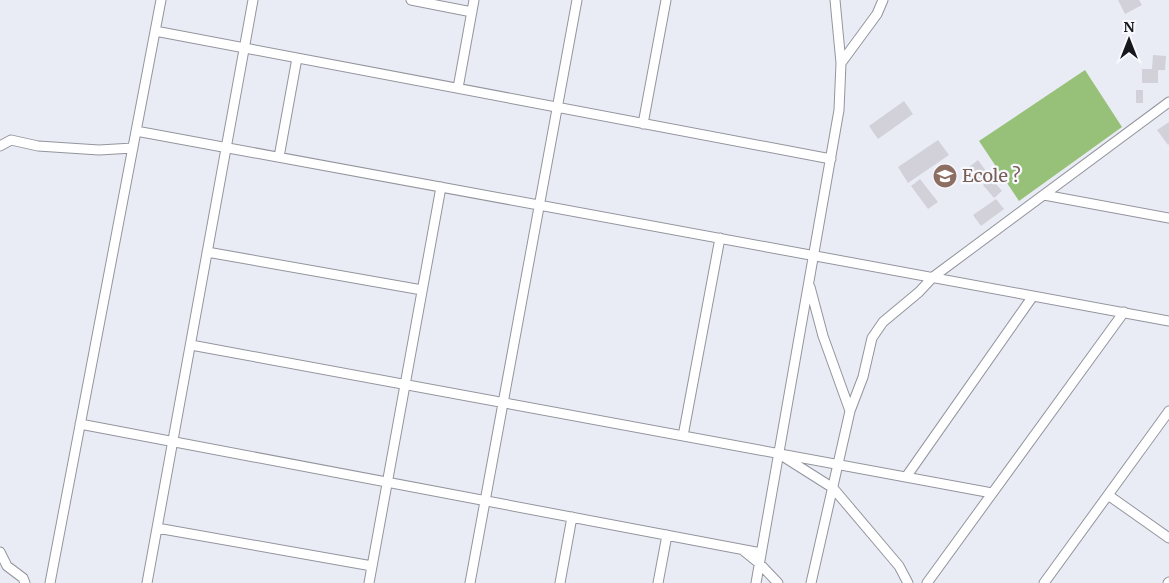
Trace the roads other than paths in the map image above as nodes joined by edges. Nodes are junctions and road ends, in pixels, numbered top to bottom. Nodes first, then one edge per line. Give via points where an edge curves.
1 (253, 0) edge
2 (411, 0) edge
3 (474, 0) edge
4 (577, 0) edge
5 (666, 0) edge
6 (835, 0) edge
7 (883, 0) edge
8 (157, 1) edge
9 (472, 12) junction
10 (155, 31) junction
11 (244, 48) junction
12 (297, 58) junction
13 (841, 63) junction
14 (458, 88) junction
15 (1169, 102) edge
16 (557, 107) junction
17 (643, 124) junction
18 (136, 131) junction
19 (0, 146) edge
20 (132, 148) junction
21 (226, 148) junction
22 (279, 157) junction
23 (831, 160) junction
24 (441, 187) junction
25 (1044, 195) junction
26 (540, 205) junction
27 (1169, 218) edge
28 (720, 238) junction
29 (207, 252) junction
30 (814, 256) junction
31 (933, 277) junction
32 (809, 284) junction
33 (422, 290) junction
34 (1033, 296) junction
35 (1124, 312) junction
36 (1169, 320) edge
37 (191, 345) junction
38 (405, 385) junction
39 (503, 403) junction
40 (850, 410) junction
41 (1169, 411) edge
42 (80, 424) junction
43 (684, 436) junction
44 (173, 442) junction
45 (779, 454) junction
46 (839, 465) junction
47 (906, 477) junction
48 (387, 482) junction
49 (833, 488) junction
50 (992, 494) junction
51 (1108, 495) junction
52 (486, 501) junction
53 (572, 517) junction
54 (157, 528) junction
55 (667, 535) junction
56 (1169, 538) edge
57 (742, 549) junction
58 (0, 552) edge
59 (761, 553) junction
60 (760, 564) junction
61 (372, 566) junction
62 (25, 583) edge
63 (50, 583) edge
64 (148, 583) edge
65 (369, 583) edge
66 (470, 583) edge
67 (560, 583) edge
68 (658, 583) edge
69 (756, 583) edge
70 (778, 583) edge
71 (811, 583) edge
72 (908, 583) edge
73 (926, 583) edge
74 (1044, 583) edge

1 - 11 street
2 - 9 street
3 - 9 street
4 - 16 street
5 - 17 street
6 - 13 street
7 - 13 street via 877,14
8 - 10 street
9 - 14 street
10 - 11 street
10 - 18 street
11 - 12 street
11 - 21 street
12 - 14 street
12 - 22 street
13 - 23 street via 839,110
14 - 16 street
15 - 25 street
16 - 17 street
16 - 26 street
17 - 23 street
18 - 20 street
18 - 21 street
19 - 20 street via 11,140 38,146 99,150
20 - 42 street
21 - 22 street
21 - 29 street
22 - 24 street
23 - 30 street
24 - 26 street
24 - 33 street
25 - 27 street
25 - 31 street
26 - 28 street
26 - 39 street
28 - 30 street
28 - 43 street
29 - 33 street
29 - 37 street
30 - 31 street
30 - 32 street
31 - 34 street
31 - 40 street via 883,322 872,338
32 - 40 street via 823,336
32 - 45 street
33 - 38 street
34 - 35 street
34 - 47 street
35 - 36 street
35 - 50 street
37 - 38 street
37 - 44 street
38 - 39 street
38 - 48 street
39 - 43 street
39 - 52 street
40 - 46 street
41 - 51 street
42 - 44 street
42 - 63 street
43 - 45 street
44 - 48 street
44 - 54 street
45 - 46 street
45 - 49 street
45 - 59 street
46 - 47 street
46 - 49 street
47 - 50 street
48 - 52 street
48 - 61 street
49 - 71 street
49 - 72 street via 899,566
50 - 73 street
51 - 56 street
51 - 74 street
52 - 53 street
52 - 66 street
53 - 55 street
53 - 67 street
54 - 61 street
54 - 64 street
55 - 57 street
55 - 68 street
57 - 59 street
57 - 60 street
58 - 62 street via 7,566
59 - 60 street
60 - 69 street
60 - 70 street
61 - 65 street

